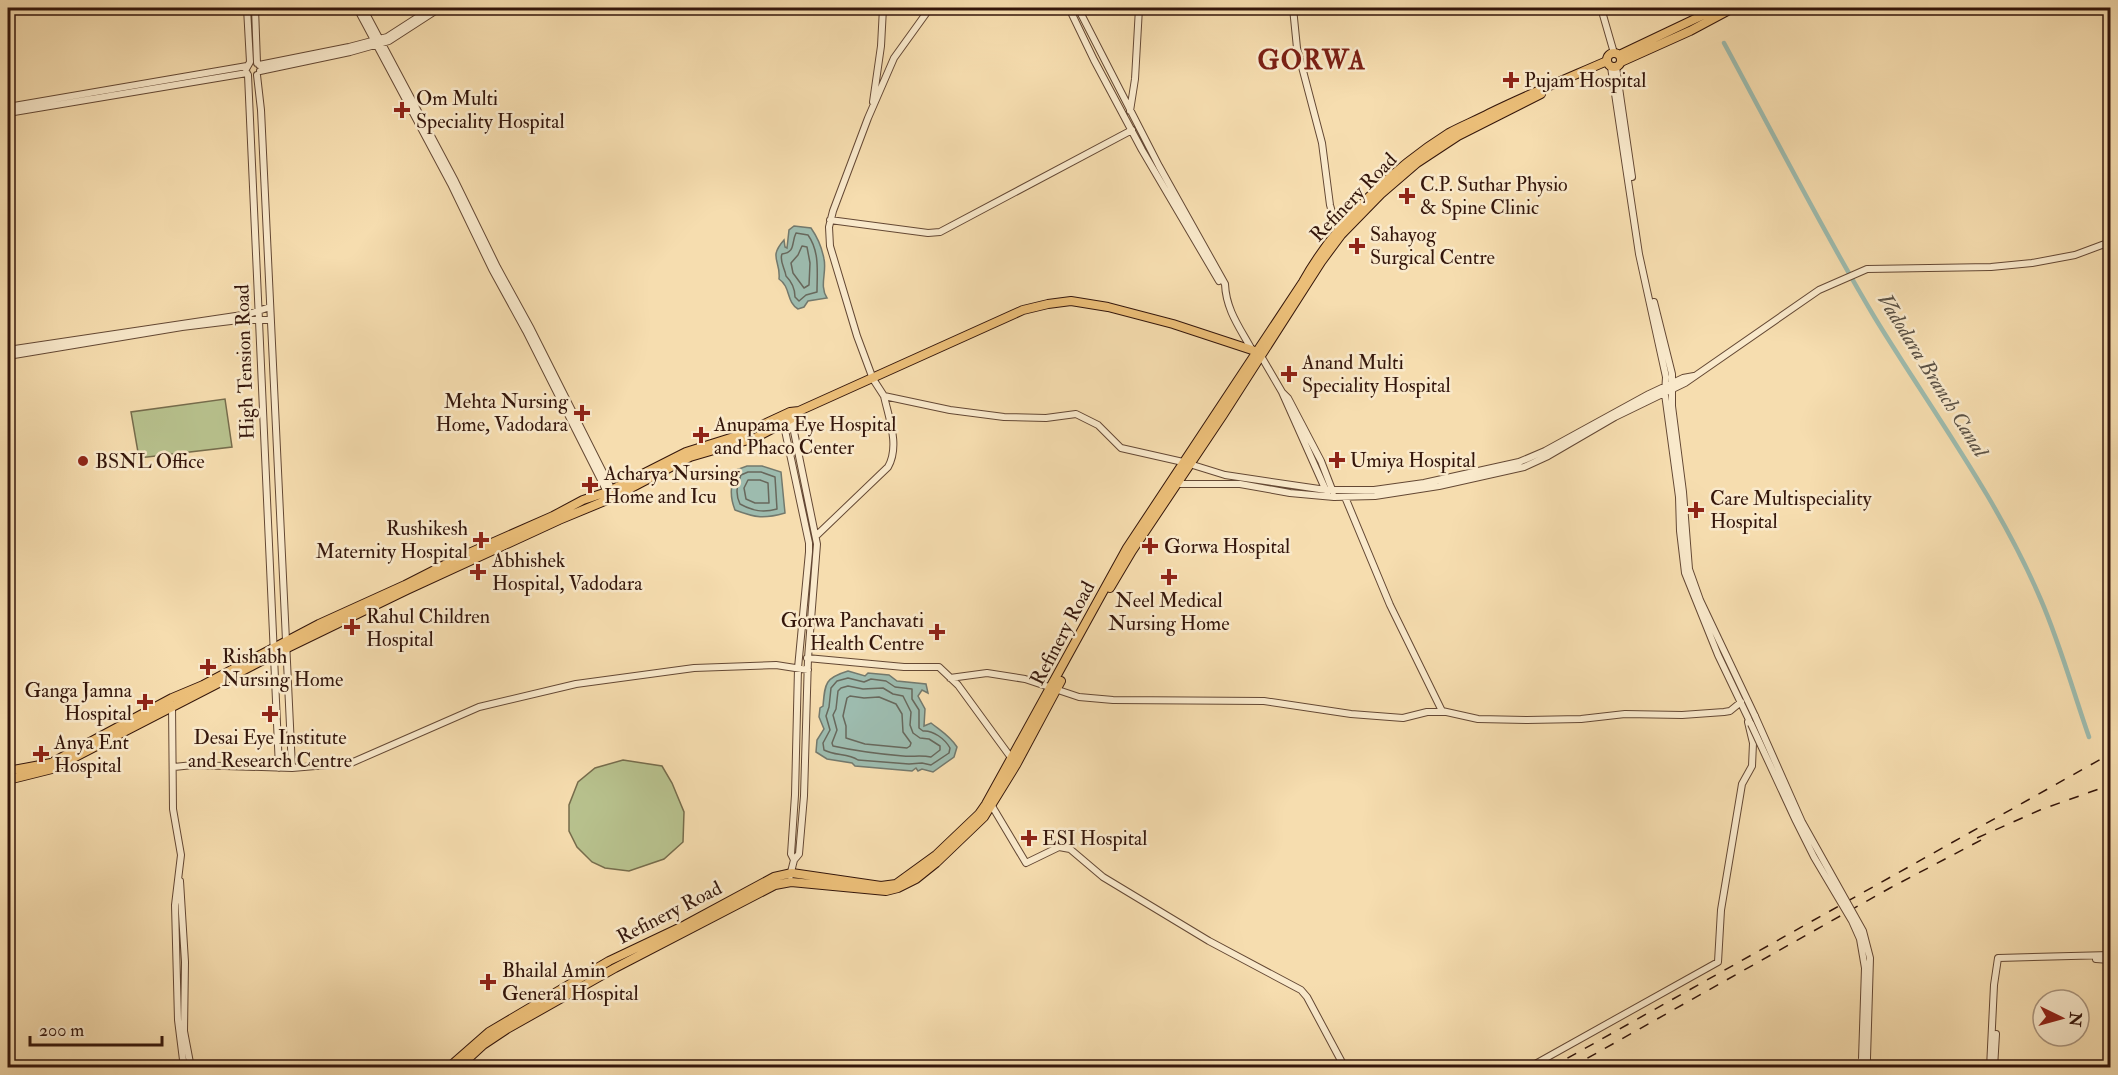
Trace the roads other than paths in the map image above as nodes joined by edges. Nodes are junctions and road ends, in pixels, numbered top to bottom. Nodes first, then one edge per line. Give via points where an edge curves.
1 (247, 8) edge
2 (255, 8) edge
3 (357, 8) edge
4 (363, 8) edge
5 (432, 8) edge
6 (440, 8) edge
7 (883, 8) edge
8 (930, 8) edge
9 (1078, 8) edge
10 (1139, 8) edge
11 (1293, 8) edge
12 (1601, 8) edge
13 (1698, 8) edge
14 (1718, 8) edge
15 (1732, 8) edge
16 (1070, 10) edge
17 (1702, 16) junction
18 (379, 41) junction
19 (1614, 62) junction
20 (253, 69) junction
21 (8, 107) edge
22 (872, 111) junction
23 (1130, 112) junction
24 (8, 113) edge
25 (1130, 127) junction
26 (830, 220) junction
27 (1342, 231) junction
28 (1195, 235) junction
29 (2110, 242) edge
30 (270, 307) junction
31 (258, 311) junction
32 (259, 320) junction
33 (270, 320) junction
34 (8, 350) edge
35 (1256, 352) junction
36 (8, 356) edge
37 (873, 379) junction
38 (1669, 388) junction
39 (884, 396) junction
40 (786, 418) junction
41 (1186, 463) junction
42 (1491, 471) junction
43 (1172, 484) junction
44 (610, 491) junction
45 (1330, 493) junction
46 (1345, 497) junction
47 (816, 536) junction
48 (809, 543) junction
49 (285, 645) junction
50 (273, 652) junction
51 (800, 657) junction
52 (808, 658) junction
53 (798, 668) junction
54 (808, 669) junction
55 (950, 678) junction
56 (1054, 689) junction
57 (172, 702) junction
58 (1741, 702) junction
59 (1745, 710) junction
60 (1444, 712) junction
61 (1012, 759) junction
62 (174, 767) junction
63 (279, 768) junction
64 (292, 768) junction
65 (8, 771) edge
66 (8, 780) edge
67 (991, 802) junction
68 (794, 860) junction
69 (179, 878) junction
70 (789, 878) junction
71 (2110, 958) edge
72 (1864, 1058) junction
73 (184, 1068) edge
74 (191, 1068) edge
75 (448, 1068) edge
76 (458, 1068) edge
77 (1345, 1068) edge
78 (1528, 1068) edge
79 (1860, 1068) edge
80 (1866, 1068) edge
81 (1990, 1068) edge
82 (1994, 1068) edge

1 - 20 street
2 - 20 street
3 - 18 street
4 - 18 street
5 - 18 street
6 - 18 street via 411,28
7 - 22 street
8 - 22 street via 894,58
9 - 16 street
9 - 23 street
10 - 23 street
11 - 27 street via 1297,48 1322,143 1334,220
12 - 19 street
13 - 17 street
14 - 17 main road, Refinery Road
15 - 19 main road, Refinery Road via 1690,31
16 - 25 street
17 - 19 main road, Refinery Road
18 - 20 street
18 - 44 street
19 - 27 main road, Refinery Road via 1534,98 1444,146 1412,166
19 - 38 street via 1639,254
20 - 21 street
20 - 24 street
20 - 30 street, High Tension Road via 261,110
20 - 31 street, High Tension Road
22 - 26 street
23 - 25 street
23 - 28 street
25 - 26 street via 940,232
25 - 28 street
26 - 37 street via 830,246
27 - 35 main road, Refinery Road
28 - 35 street via 1225,291 1229,310
29 - 38 street via 2075,255 2032,263 1867,269 1819,290 1694,376
30 - 31 street
30 - 33 street, High Tension Road
31 - 32 street, High Tension Road
31 - 34 street
32 - 33 street
32 - 36 street via 182,327
32 - 50 street, High Tension Road
33 - 49 street, High Tension Road
35 - 37 main road via 1172,324 1071,302 1023,310
35 - 41 main road, Refinery Road
35 - 45 street via 1282,392
37 - 39 street
37 - 40 main road
38 - 42 street via 1548,456 1524,467
38 - 58 street via 1685,573
38 - 72 street, bridge via 1689,569 1700,600 1802,822 1863,931 1870,958
39 - 41 street via 1004,417 1076,414 1098,425 1121,448
39 - 47 street via 894,440 893,458
40 - 44 main road via 686,452
40 - 47 street
40 - 48 street
40 - 49 main road via 755,438 690,457 612,498
41 - 43 main road, Refinery Road
41 - 45 street via 1230,476
42 - 45 street
42 - 46 street via 1424,489
43 - 45 street via 1240,484 1290,493
43 - 56 main road, Refinery Road
44 - 49 main road via 460,557
45 - 46 street
46 - 60 street via 1390,605
47 - 48 street
47 - 52 street
48 - 51 street
49 - 50 main road
49 - 64 street, High Tension Road
50 - 57 main road
50 - 63 street, High Tension Road
51 - 52 street
51 - 53 street
52 - 54 street
52 - 55 street via 939,667
53 - 54 street
53 - 64 street via 694,668 576,684 479,707 351,763
53 - 68 street via 791,854
54 - 68 street via 804,796 799,854
55 - 56 street via 987,673
55 - 61 street
56 - 60 street via 1082,698 1270,702 1399,717
56 - 61 main road, Refinery Road
56 - 67 main road, Refinery Road
57 - 62 street
57 - 65 main road via 51,763
57 - 66 main road via 52,769
58 - 59 street
58 - 60 street via 1724,712 1581,719 1478,720
59 - 72 street, bridge via 1800,830 1860,939 1864,968
59 - 78 street via 1753,740 1752,766 1742,784 1721,910 1718,962
61 - 67 main road, Refinery Road
62 - 63 street
62 - 69 street via 174,809 181,855
63 - 64 street
67 - 70 main road, Refinery Road via 984,817 936,863 898,888 877,891
67 - 77 street via 1026,863 1059,847 1070,849 1103,877 1300,990
68 - 70 street
69 - 73 street via 175,905 178,1020
69 - 74 street via 184,1024
70 - 75 main road, Refinery Road via 774,877 758,884 609,961 489,1032
70 - 76 main road, Refinery Road via 615,968 495,1037
71 - 81 street via 1998,958
71 - 82 street via 2001,963
72 - 79 street
72 - 80 street

